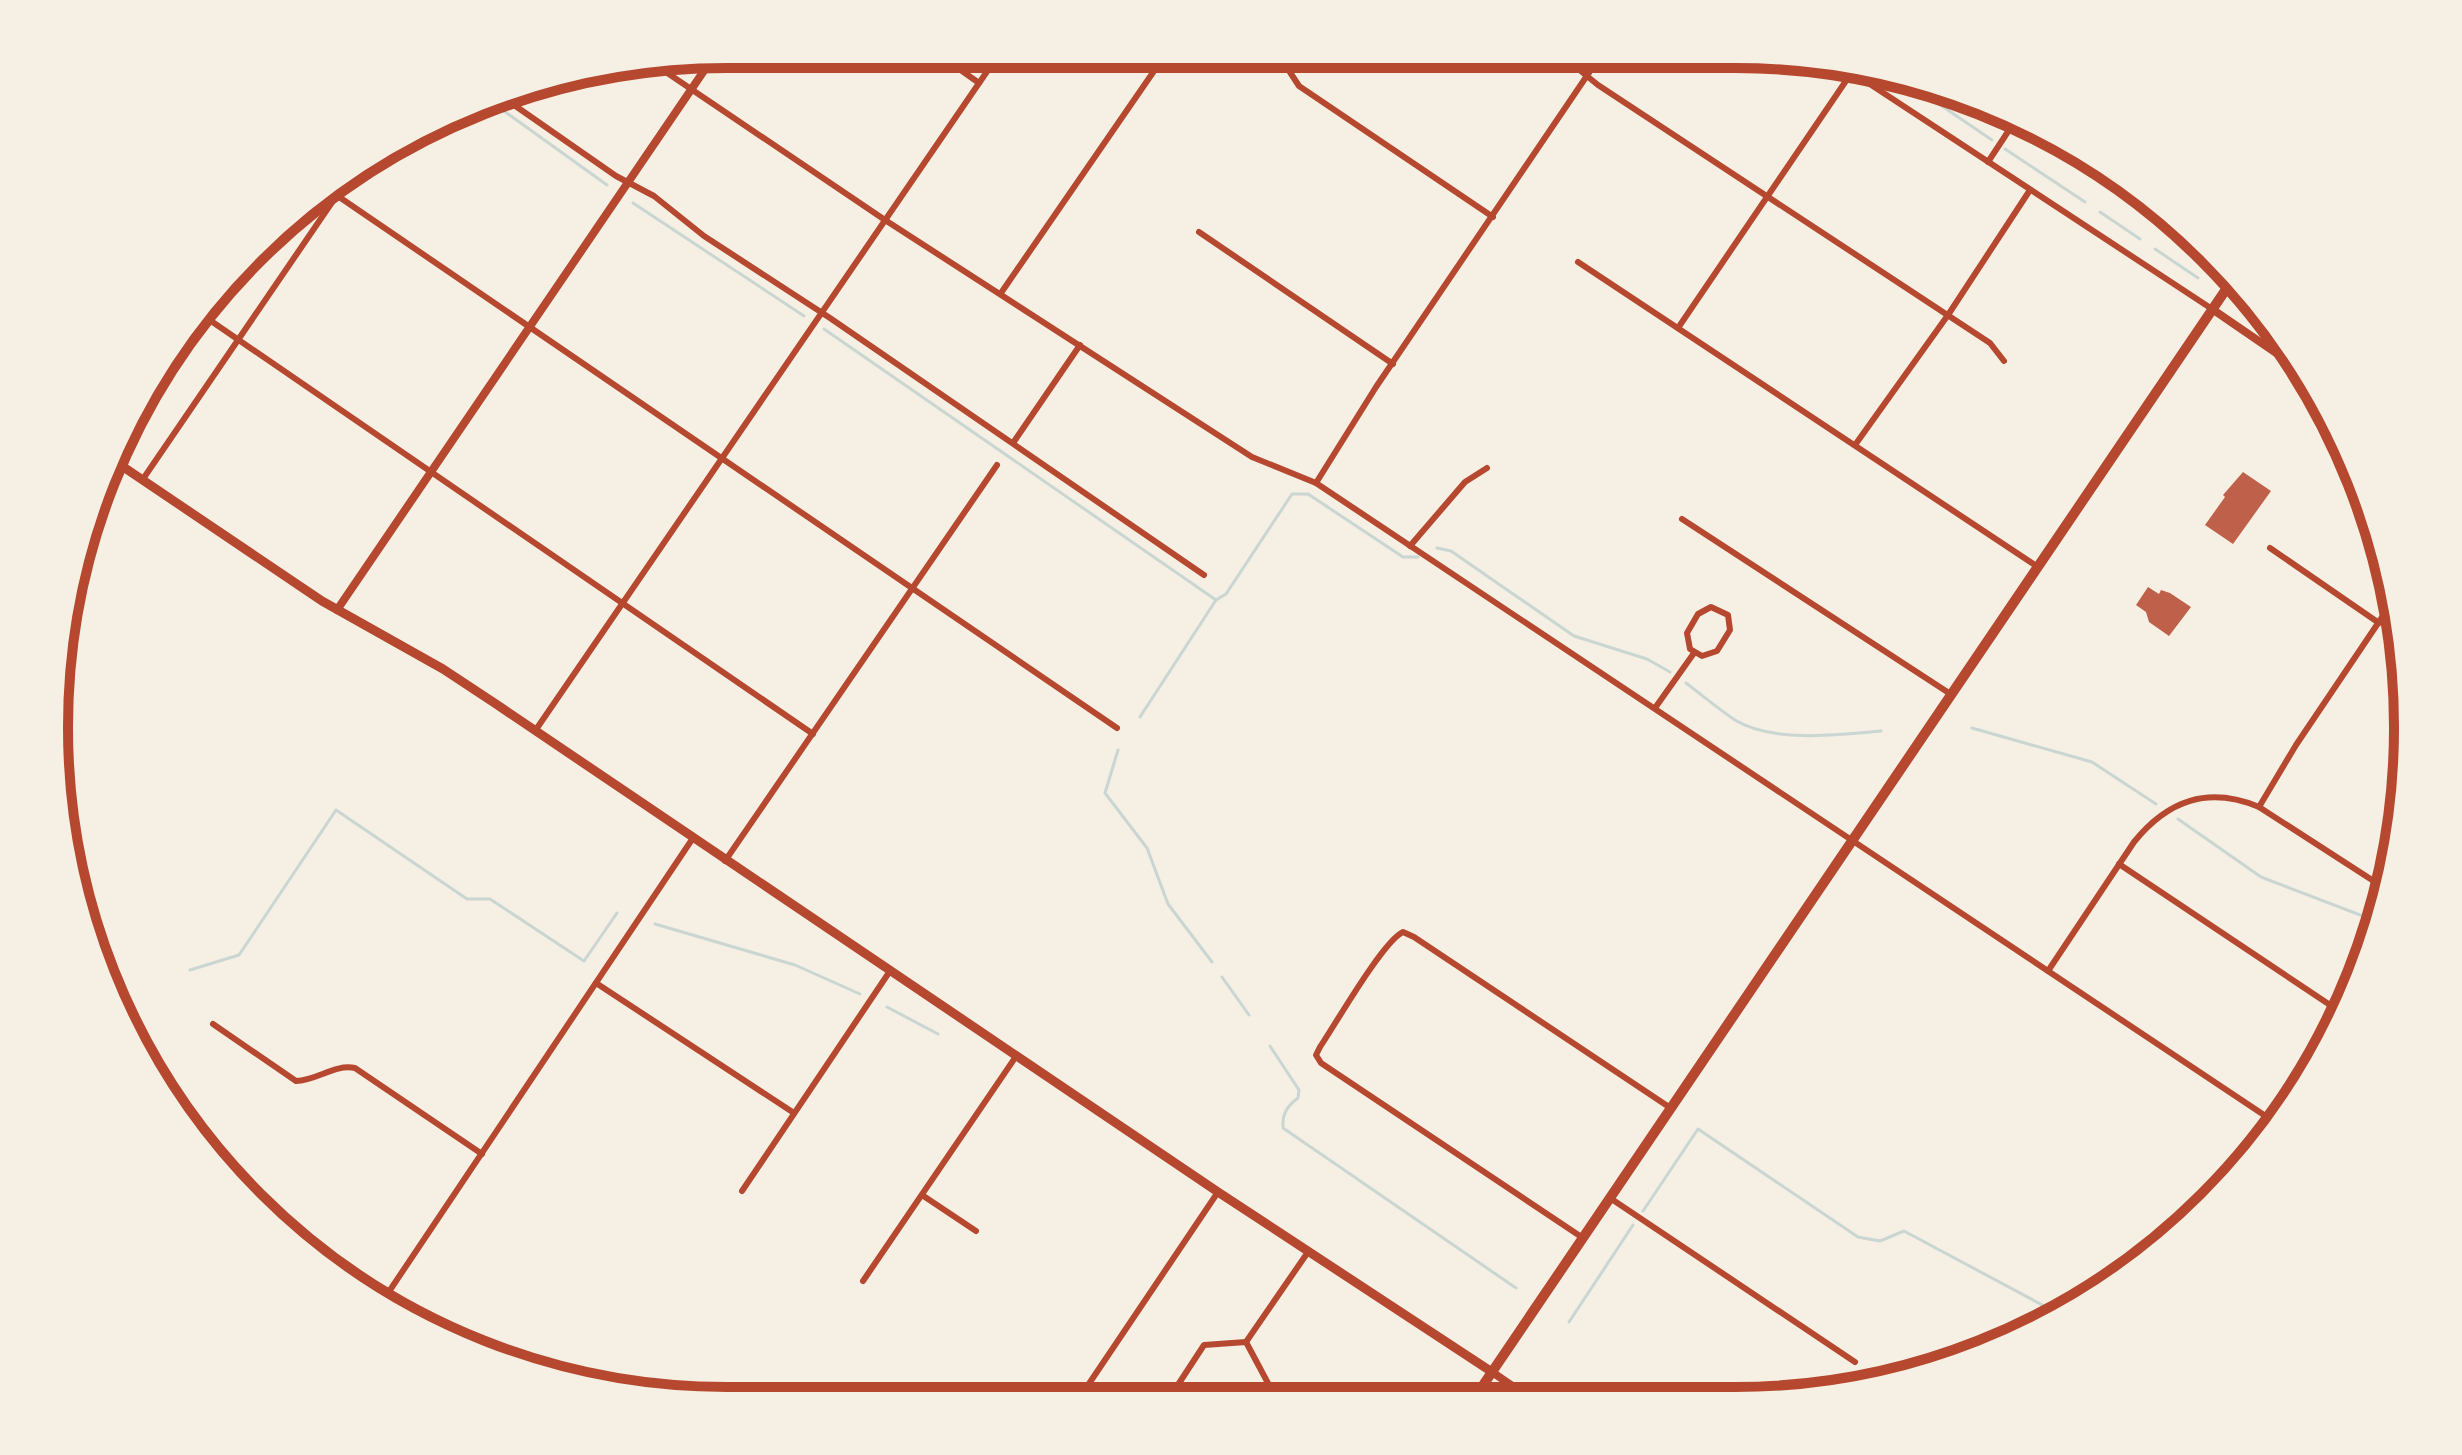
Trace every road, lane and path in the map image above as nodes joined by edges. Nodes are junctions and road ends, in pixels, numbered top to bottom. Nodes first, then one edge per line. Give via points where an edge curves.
1 (958, 68) edge
2 (989, 68) edge
3 (1287, 68) edge
4 (1578, 68) edge
5 (1593, 68) edge
6 (706, 69) edge
7 (665, 71) edge
8 (1154, 71) dead end
9 (1588, 76) junction
10 (1845, 78) edge
11 (1866, 82) edge
12 (979, 83) junction
13 (692, 89) junction
14 (514, 105) dead end
15 (2010, 129) edge
16 (1988, 162) junction
17 (628, 182) junction
18 (2030, 190) junction
19 (337, 195) edge
20 (1767, 196) junction
21 (335, 197) edge
22 (1493, 217) junction
23 (885, 220) junction
24 (1199, 232) dead end
25 (1578, 262) dead end
26 (2226, 289) edge
27 (1001, 293) junction
28 (2212, 309) junction
29 (821, 312) junction
30 (1948, 315) junction
31 (209, 320) edge
32 (531, 326) junction
33 (1678, 328) junction
34 (238, 340) junction
35 (1080, 345) junction
36 (2278, 354) edge
37 (2004, 361) dead end
38 (1393, 364) junction
39 (1013, 443) junction
40 (1855, 445) junction
41 (723, 459) junction
42 (997, 465) dead end
43 (122, 466) edge
44 (1487, 468) dead end
45 (432, 471) junction
46 (143, 479) junction
47 (1316, 483) junction
48 (1682, 519) dead end
49 (1410, 546) junction
50 (2270, 548) dead end
51 (2038, 567) junction
52 (1204, 575) dead end
53 (912, 589) junction
54 (624, 603) junction
55 (337, 610) junction
56 (2384, 616) edge
57 (2379, 623) junction
58 (1694, 653) junction
59 (1952, 695) junction
60 (1655, 708) junction
61 (1117, 728) dead end
62 (535, 731) junction
63 (813, 734) junction
64 (2259, 807) junction
65 (693, 838) junction
66 (1854, 840) junction
67 (725, 861) junction
68 (2119, 864) junction
69 (2375, 882) edge
70 (890, 971) junction
71 (2048, 971) junction
72 (596, 983) junction
73 (2332, 1006) edge
74 (213, 1024) dead end
75 (1017, 1055) junction
76 (1672, 1109) junction
77 (794, 1113) junction
78 (2267, 1117) edge
79 (482, 1154) junction
80 (742, 1191) dead end
81 (1218, 1192) junction
82 (922, 1195) junction
83 (1610, 1198) junction
84 (976, 1231) dead end
85 (1583, 1238) junction
86 (1308, 1252) junction
87 (863, 1281) dead end
88 (388, 1293) edge
89 (1246, 1342) junction
90 (1855, 1362) dead end
91 (1492, 1372) junction
92 (1087, 1387) edge
93 (1177, 1387) edge
94 (1270, 1387) edge
95 (1482, 1387) edge
96 (1514, 1387) edge

1 - 12 street
2 - 12 street
3 - 22 street via 1299,86
4 - 9 street
5 - 9 street
6 - 13 street
7 - 13 street
8 - 27 street
9 - 20 street
9 - 22 street
10 - 20 street
11 - 16 street
12 - 23 street
13 - 17 street
13 - 23 street
14 - 17 street
15 - 16 street
16 - 18 street
17 - 29 street
17 - 32 street
18 - 28 street
18 - 30 street
19 - 32 street
20 - 30 street
20 - 33 street
21 - 34 street
22 - 38 street
23 - 27 street
23 - 29 street
24 - 38 street
25 - 33 street
26 - 28 highway
27 - 35 street
28 - 36 street
28 - 51 highway
29 - 39 street
29 - 41 street
30 - 37 street via 1990,343
30 - 40 street
31 - 34 street
32 - 41 street
32 - 45 street
33 - 40 street
34 - 45 street
34 - 46 street
35 - 39 street
35 - 47 street via 1252,457
38 - 47 street
39 - 52 street
40 - 51 street
41 - 53 street
41 - 54 street
42 - 53 street
43 - 46 main road
44 - 49 street via 1465,482
45 - 54 street
45 - 55 street
46 - 55 main road
47 - 49 street
48 - 59 street
49 - 60 street
50 - 57 street
51 - 59 highway
53 - 61 street
53 - 63 street
54 - 62 street
54 - 63 street
55 - 62 main road via 443,669
56 - 57 street
57 - 64 street
58 - 58 street via 1707,656 1720,648 1731,625 1723,610 1711,607 1698,614 1686,637
58 - 60 street
59 - 66 highway
60 - 66 street
62 - 65 main road
63 - 67 street
64 - 68 street via 2231,798 2178,803 2148,825
64 - 69 street
65 - 67 main road
65 - 72 street
66 - 71 street
66 - 76 highway
67 - 70 main road
68 - 71 street
68 - 73 street
70 - 75 main road
70 - 77 street
71 - 78 street
72 - 77 street
72 - 79 street
74 - 79 street via 296,1081 344,1066 355,1068
75 - 81 main road
75 - 82 street
76 - 83 highway
76 - 85 street via 1403,932 1380,957 1316,1055 1321,1063
77 - 80 street
79 - 88 street
81 - 86 main road
81 - 92 street
82 - 84 street
82 - 87 street
83 - 85 highway
83 - 90 street
85 - 91 highway
86 - 89 street
86 - 91 main road
89 - 93 street via 1204,1345
89 - 94 street
91 - 95 highway
91 - 96 street

